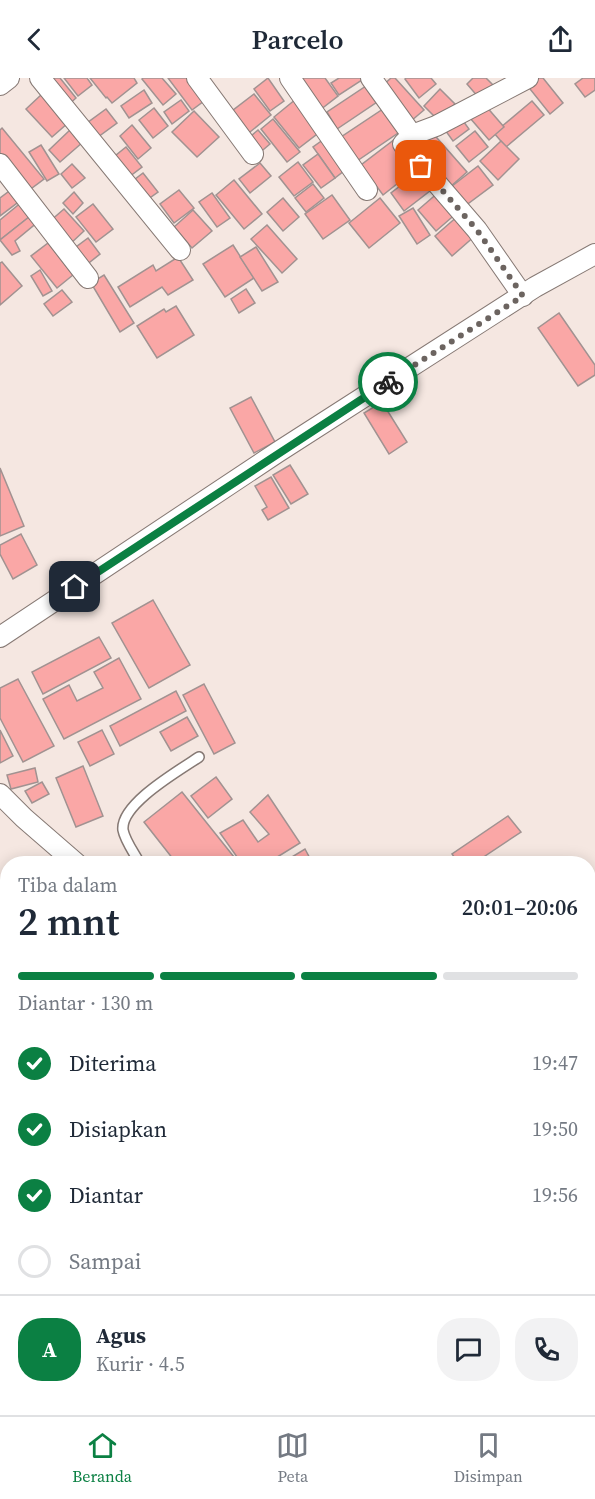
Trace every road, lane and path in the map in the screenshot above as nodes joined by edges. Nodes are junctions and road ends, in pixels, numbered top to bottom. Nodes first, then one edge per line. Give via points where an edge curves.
1 (9, 78) edge
2 (40, 78) edge
3 (197, 78) edge
4 (290, 78) edge
5 (371, 78) edge
6 (528, 78) edge
7 (0, 85) edge
8 (412, 135) junction
9 (253, 154) dead end
10 (0, 164) edge
11 (367, 190) dead end
12 (180, 250) dead end
13 (595, 254) edge
14 (88, 278) dead end
15 (523, 296) junction
16 (0, 637) edge
17 (199, 757) dead end
18 (0, 794) edge
19 (68, 856) edge
20 (136, 856) edge

1 - 7 street
2 - 12 street
3 - 9 street
4 - 11 street
5 - 8 street
6 - 8 street
8 - 15 street via 403,146 470,221
10 - 14 street
13 - 15 street
15 - 16 street via 278,452
17 - 20 lane via 148,791 132,808 123,831
18 - 19 street

